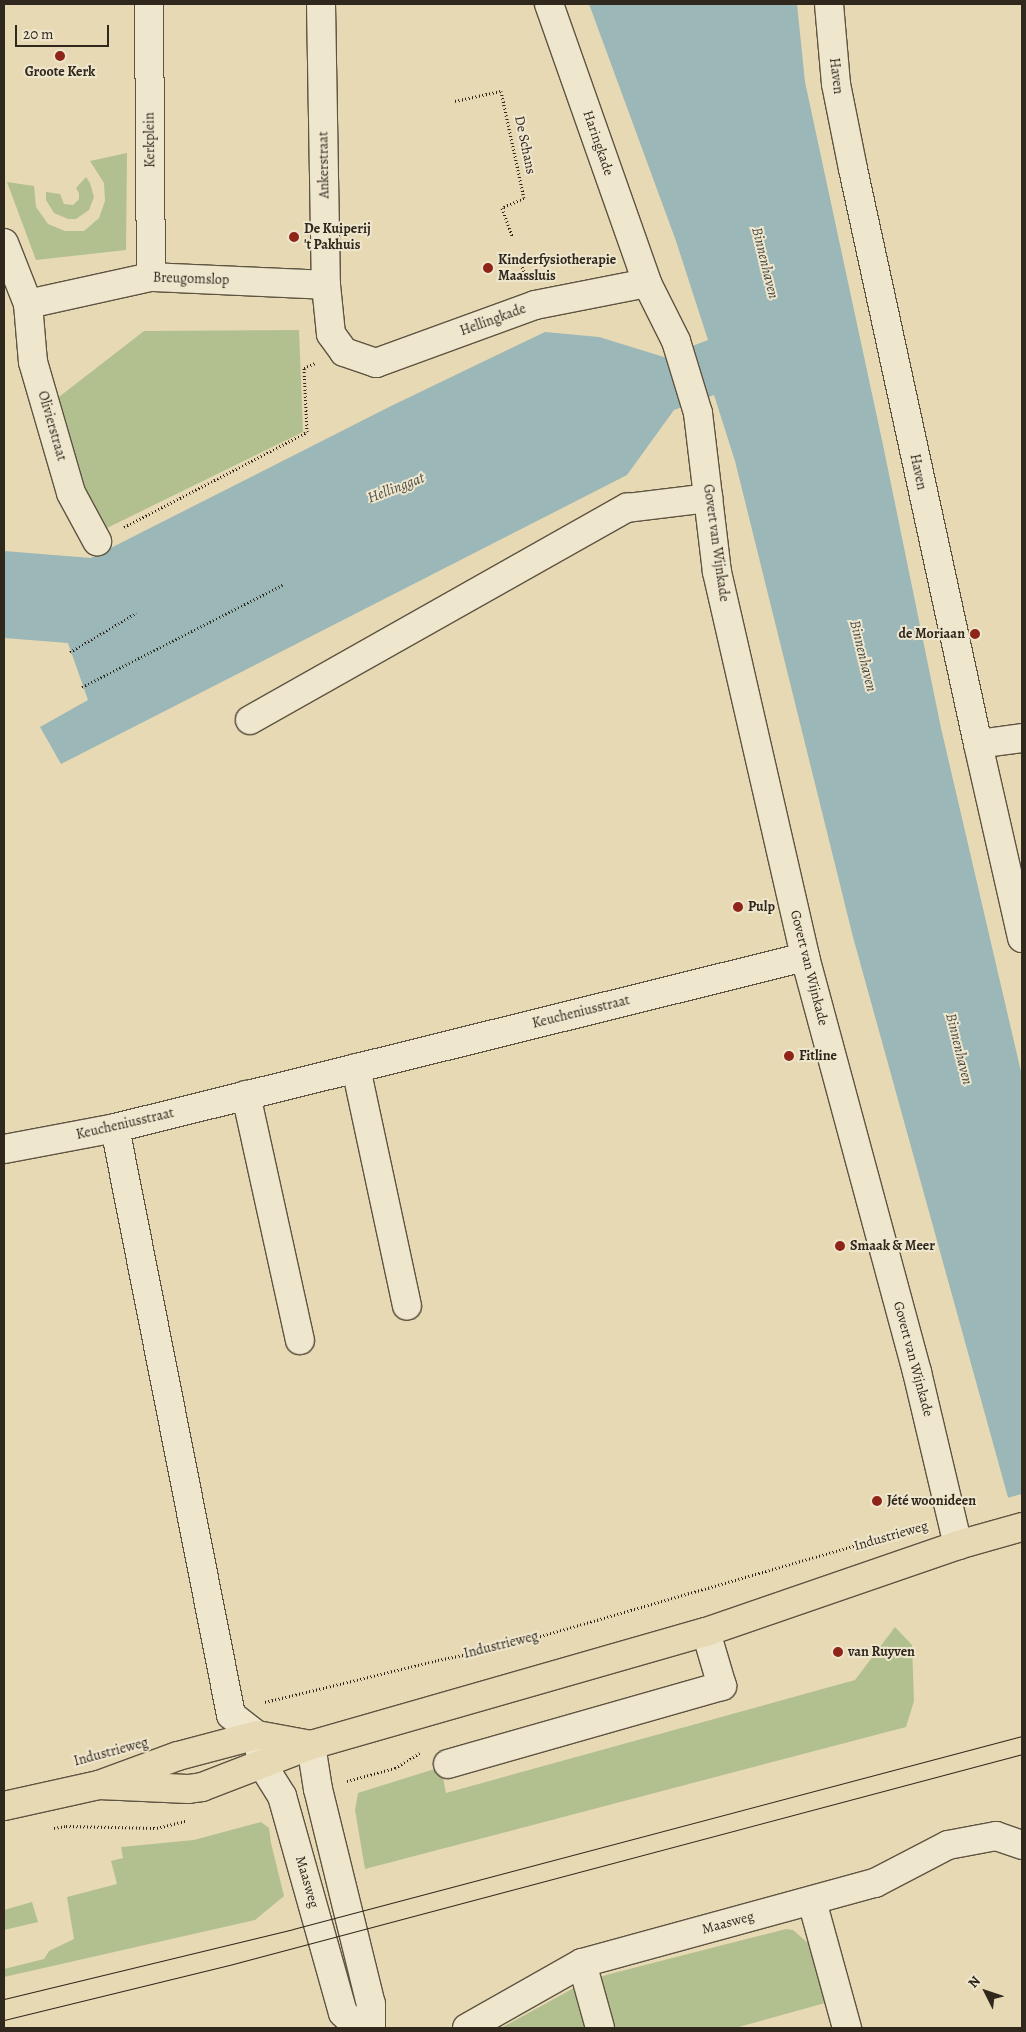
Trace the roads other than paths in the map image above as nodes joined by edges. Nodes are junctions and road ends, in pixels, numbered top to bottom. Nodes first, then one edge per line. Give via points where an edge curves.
1 (149, 4) edge
2 (321, 4) edge
3 (549, 4) edge
4 (829, 4) edge
5 (4, 243) edge
6 (151, 277) junction
7 (647, 283) junction
8 (326, 285) junction
9 (28, 304) junction
10 (344, 352) joint
11 (708, 498) junction
12 (97, 540) road end
13 (250, 720) dead end
14 (1022, 738) edge
15 (978, 744) junction
16 (1022, 938) edge
17 (805, 957) junction
18 (356, 1068) junction
19 (246, 1095) junction
20 (115, 1128) junction
21 (4, 1149) edge
22 (407, 1306) dead end
23 (300, 1340) dead end
24 (1013, 1529) edge
25 (958, 1545) junction
26 (706, 1632) junction
27 (257, 1734) junction
28 (311, 1745) junction
29 (262, 1764) junction
30 (448, 1764) dead end
31 (99, 1785) junction
32 (4, 1806) edge
33 (1022, 1845) edge
34 (812, 1901) junction
35 (582, 1964) junction
36 (359, 2028) edge
37 (372, 2028) edge
38 (467, 2028) edge
39 (600, 2028) edge
40 (847, 2028) edge

1 - 6 street, Kerkplein
2 - 8 street, Ankerstraat
3 - 7 street, Haringkade
4 - 15 street, Haven via 836,84
5 - 9 street
6 - 8 street, Breugomslop
6 - 9 street, Breugomslop
7 - 10 street, Hellingkade via 535,305 376,363
7 - 11 street, Govert van Wijnkade via 676,341 698,413
8 - 10 street, Ankerstraat via 331,334
9 - 12 street, Olivierstraat via 33,362 71,493
11 - 13 street via 627,508
11 - 17 street, Govert van Wijnkade via 717,572
14 - 15 street
15 - 16 street, Haven
17 - 18 street, Keucheniusstraat
17 - 25 street, Govert van Wijnkade via 917,1372
18 - 19 street, Keucheniusstraat
18 - 22 street
19 - 20 street, Keucheniusstraat
19 - 23 street
20 - 21 street, Keucheniusstraat
20 - 27 street via 231,1716
24 - 25 main road, Industrieweg
25 - 26 main road, Industrieweg
26 - 28 main road, Industrieweg
26 - 30 street via 722,1686
27 - 28 main road, Industrieweg
27 - 29 street, Maasweg
27 - 31 main road, Industrieweg via 178,1756
28 - 29 main road, Industrieweg
28 - 37 street via 318,1789 371,2004
29 - 31 main road, Industrieweg via 202,1787
29 - 36 street, Maasweg via 282,1796 343,2012
31 - 32 main road, Industrieweg
33 - 34 street, Maasweg via 996,1836 948,1844 875,1883
34 - 35 street, Maasweg
34 - 40 street
35 - 38 street, Maasweg
35 - 39 street

